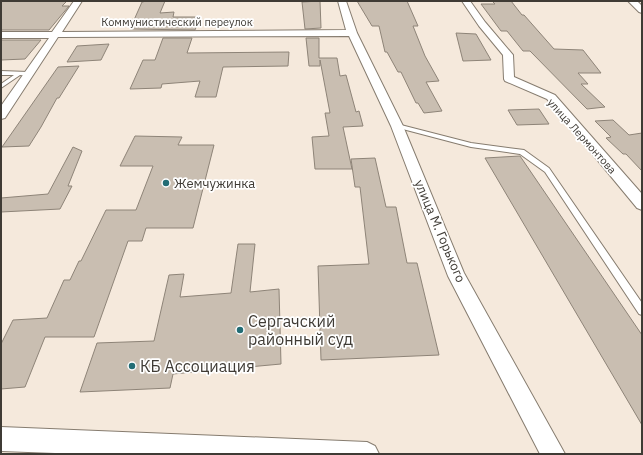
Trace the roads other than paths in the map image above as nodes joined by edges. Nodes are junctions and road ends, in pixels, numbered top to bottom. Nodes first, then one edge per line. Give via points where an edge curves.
1 (78, 1) edge
2 (342, 1) edge
3 (466, 1) edge
4 (632, 1) edge
5 (642, 10) edge
6 (352, 33) junction
7 (1, 34) edge
8 (55, 34) junction
9 (1, 73) edge
10 (23, 74) junction
11 (1, 86) edge
12 (1, 115) edge
13 (397, 126) junction
14 (642, 204) edge
15 (642, 311) edge
16 (1, 439) edge
17 (367, 454) edge
18 (553, 454) edge

1 - 8 street
2 - 6 street, улица М. Горького
3 - 14 street, улица Лермонтова via 508,55 509,79 551,97
4 - 5 street
6 - 8 street, Коммунистический переулок
6 - 13 street, улица М. Горького
7 - 8 street, Коммунистический переулок
8 - 10 street
9 - 10 lane
10 - 11 lane
10 - 12 street
13 - 15 lane via 471,145 522,152 547,170
13 - 18 street, улица М. Горького via 458,276
16 - 17 street

